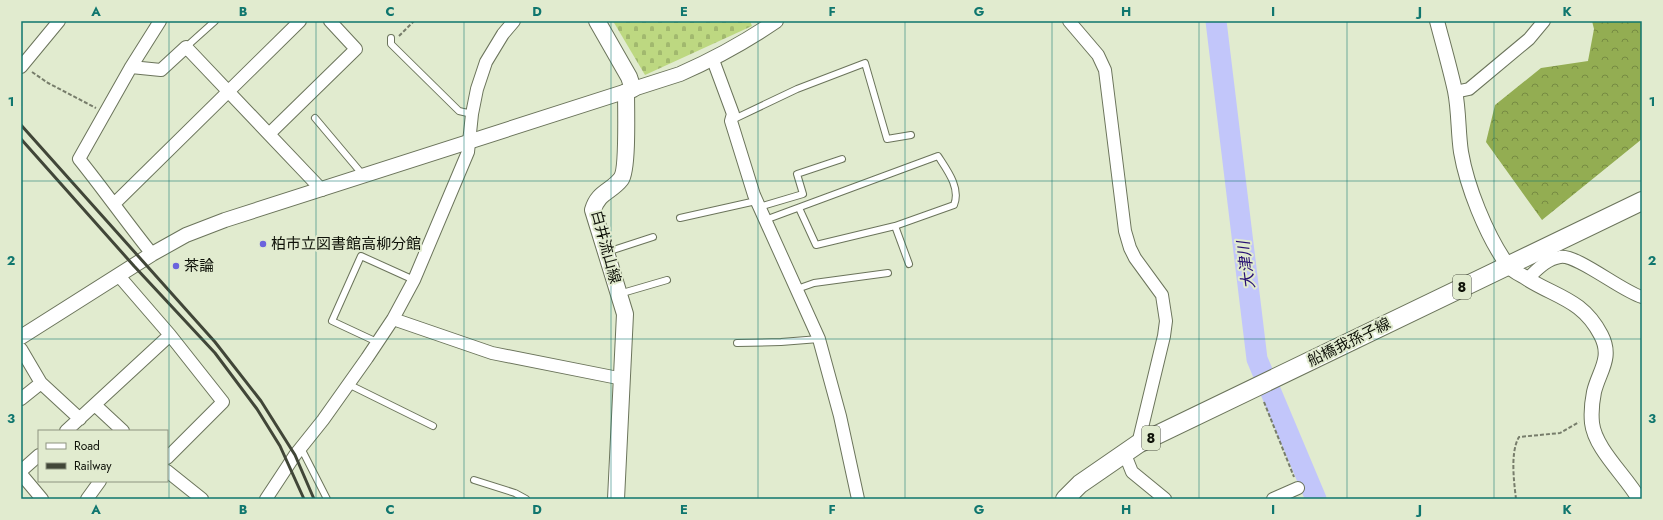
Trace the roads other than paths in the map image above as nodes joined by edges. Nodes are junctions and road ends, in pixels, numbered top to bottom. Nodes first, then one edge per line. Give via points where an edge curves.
1 (59, 21) edge
2 (160, 21) edge
3 (215, 21) edge
4 (300, 21) edge
5 (330, 21) edge
6 (514, 21) edge
7 (597, 21) edge
8 (776, 21) edge
9 (1069, 21) edge
10 (1437, 21) edge
11 (1544, 21) edge
12 (391, 41) road end
13 (186, 47) junction
14 (713, 60) junction
15 (22, 66) edge
16 (130, 67) junction
17 (630, 90) junction
18 (227, 92) junction
19 (1455, 92) junction
20 (472, 114) junction
21 (315, 118) dead end
22 (731, 121) junction
23 (269, 134) junction
24 (912, 134) dead end
25 (470, 141) junction
26 (842, 159) dead end
27 (364, 176) junction
28 (322, 190) junction
29 (1642, 201) edge
30 (115, 203) junction
31 (758, 204) junction
32 (799, 208) junction
33 (680, 218) dead end
34 (765, 220) junction
35 (895, 226) junction
36 (653, 237) dead end
37 (605, 252) junction
38 (152, 254) junction
39 (909, 264) dead end
40 (1507, 265) junction
41 (888, 273) dead end
42 (119, 276) junction
43 (1527, 279) junction
44 (414, 280) junction
45 (667, 280) dead end
46 (797, 289) junction
47 (620, 294) junction
48 (1642, 297) edge
49 (393, 319) junction
50 (170, 335) junction
51 (21, 337) edge
52 (819, 339) junction
53 (377, 342) junction
54 (737, 343) dead end
55 (21, 350) edge
56 (622, 379) junction
57 (41, 383) junction
58 (348, 384) junction
59 (21, 399) edge
60 (95, 405) junction
61 (80, 419) junction
62 (433, 426) dead end
63 (67, 430) edge
64 (122, 430) edge
65 (301, 448) junction
66 (1131, 448) junction
67 (38, 456) edge
68 (168, 457) edge
69 (168, 472) edge
70 (21, 473) edge
71 (474, 480) dead end
72 (99, 482) edge
73 (1298, 488) road end
74 (42, 499) edge
75 (87, 499) edge
76 (202, 499) edge
77 (266, 499) edge
78 (327, 499) edge
79 (526, 499) edge
80 (616, 499) edge
81 (858, 499) edge
82 (1065, 499) edge
83 (1165, 499) edge
84 (1273, 499) edge
85 (1639, 499) edge

1 - 15 street
2 - 16 street
3 - 13 lane
4 - 18 street
5 - 23 street via 356,49
6 - 20 street via 486,62
7 - 17 main road, 白井流山線 via 629,77 633,89
8 - 14 street
9 - 66 street via 1098,55 1105,70 1125,231 1130,248 1162,294 1165,308 1164,336
10 - 19 street
11 - 19 street via 1530,39 1469,89
12 - 20 lane via 459,112
13 - 16 street via 161,70
13 - 18 street
14 - 17 street
14 - 22 street via 733,114
16 - 30 street via 79,159
17 - 25 street
17 - 37 main road, 白井流山線 via 626,92 625,166 622,178 596,200 593,210
18 - 23 street
18 - 30 street
19 - 40 street via 1461,152 1469,183 1487,227
20 - 25 street
21 - 27 lane
22 - 24 lane via 797,89 865,63 887,139
22 - 31 street
23 - 28 street
25 - 27 street
25 - 44 street via 468,152
26 - 31 lane via 797,174 803,194
27 - 28 street
28 - 38 street via 225,220 186,235
29 - 40 main road, 船橋我孫子線 / 8
30 - 38 street via 120,215
31 - 33 lane
31 - 34 street
32 - 34 lane
32 - 35 lane via 816,245
32 - 35 lane via 938,156 953,180 956,199 954,205
34 - 46 street
35 - 39 lane
36 - 37 lane
37 - 47 main road, 白井流山線
38 - 42 street
40 - 43 street
40 - 66 main road, 船橋我孫子線 / 8
41 - 46 lane via 814,283
42 - 50 street
42 - 51 street
43 - 48 street via 1547,261 1560,257 1570,258
43 - 85 street via 1575,303 1593,322 1601,336 1606,347 1605,364 1594,392 1592,424 1602,447 1631,484
44 - 49 street
44 - 53 lane via 361,256 332,321
45 - 47 lane
46 - 52 street
47 - 56 main road, 白井流山線 via 625,314
49 - 53 street
49 - 56 street via 492,353
50 - 60 street
50 - 68 street via 223,402
52 - 54 lane
52 - 81 street via 840,416
53 - 58 street
55 - 57 street
56 - 80 main road, 白井流山線
57 - 59 street
57 - 61 street
58 - 62 lane
58 - 65 street
60 - 61 street
60 - 64 street
61 - 63 street
65 - 77 street
65 - 78 lane
66 - 82 main road, 船橋我孫子線 / 8 via 1080,484
66 - 83 street via 1132,472
67 - 70 street
69 - 76 street
70 - 74 street
71 - 79 lane
72 - 75 street
73 - 84 street

